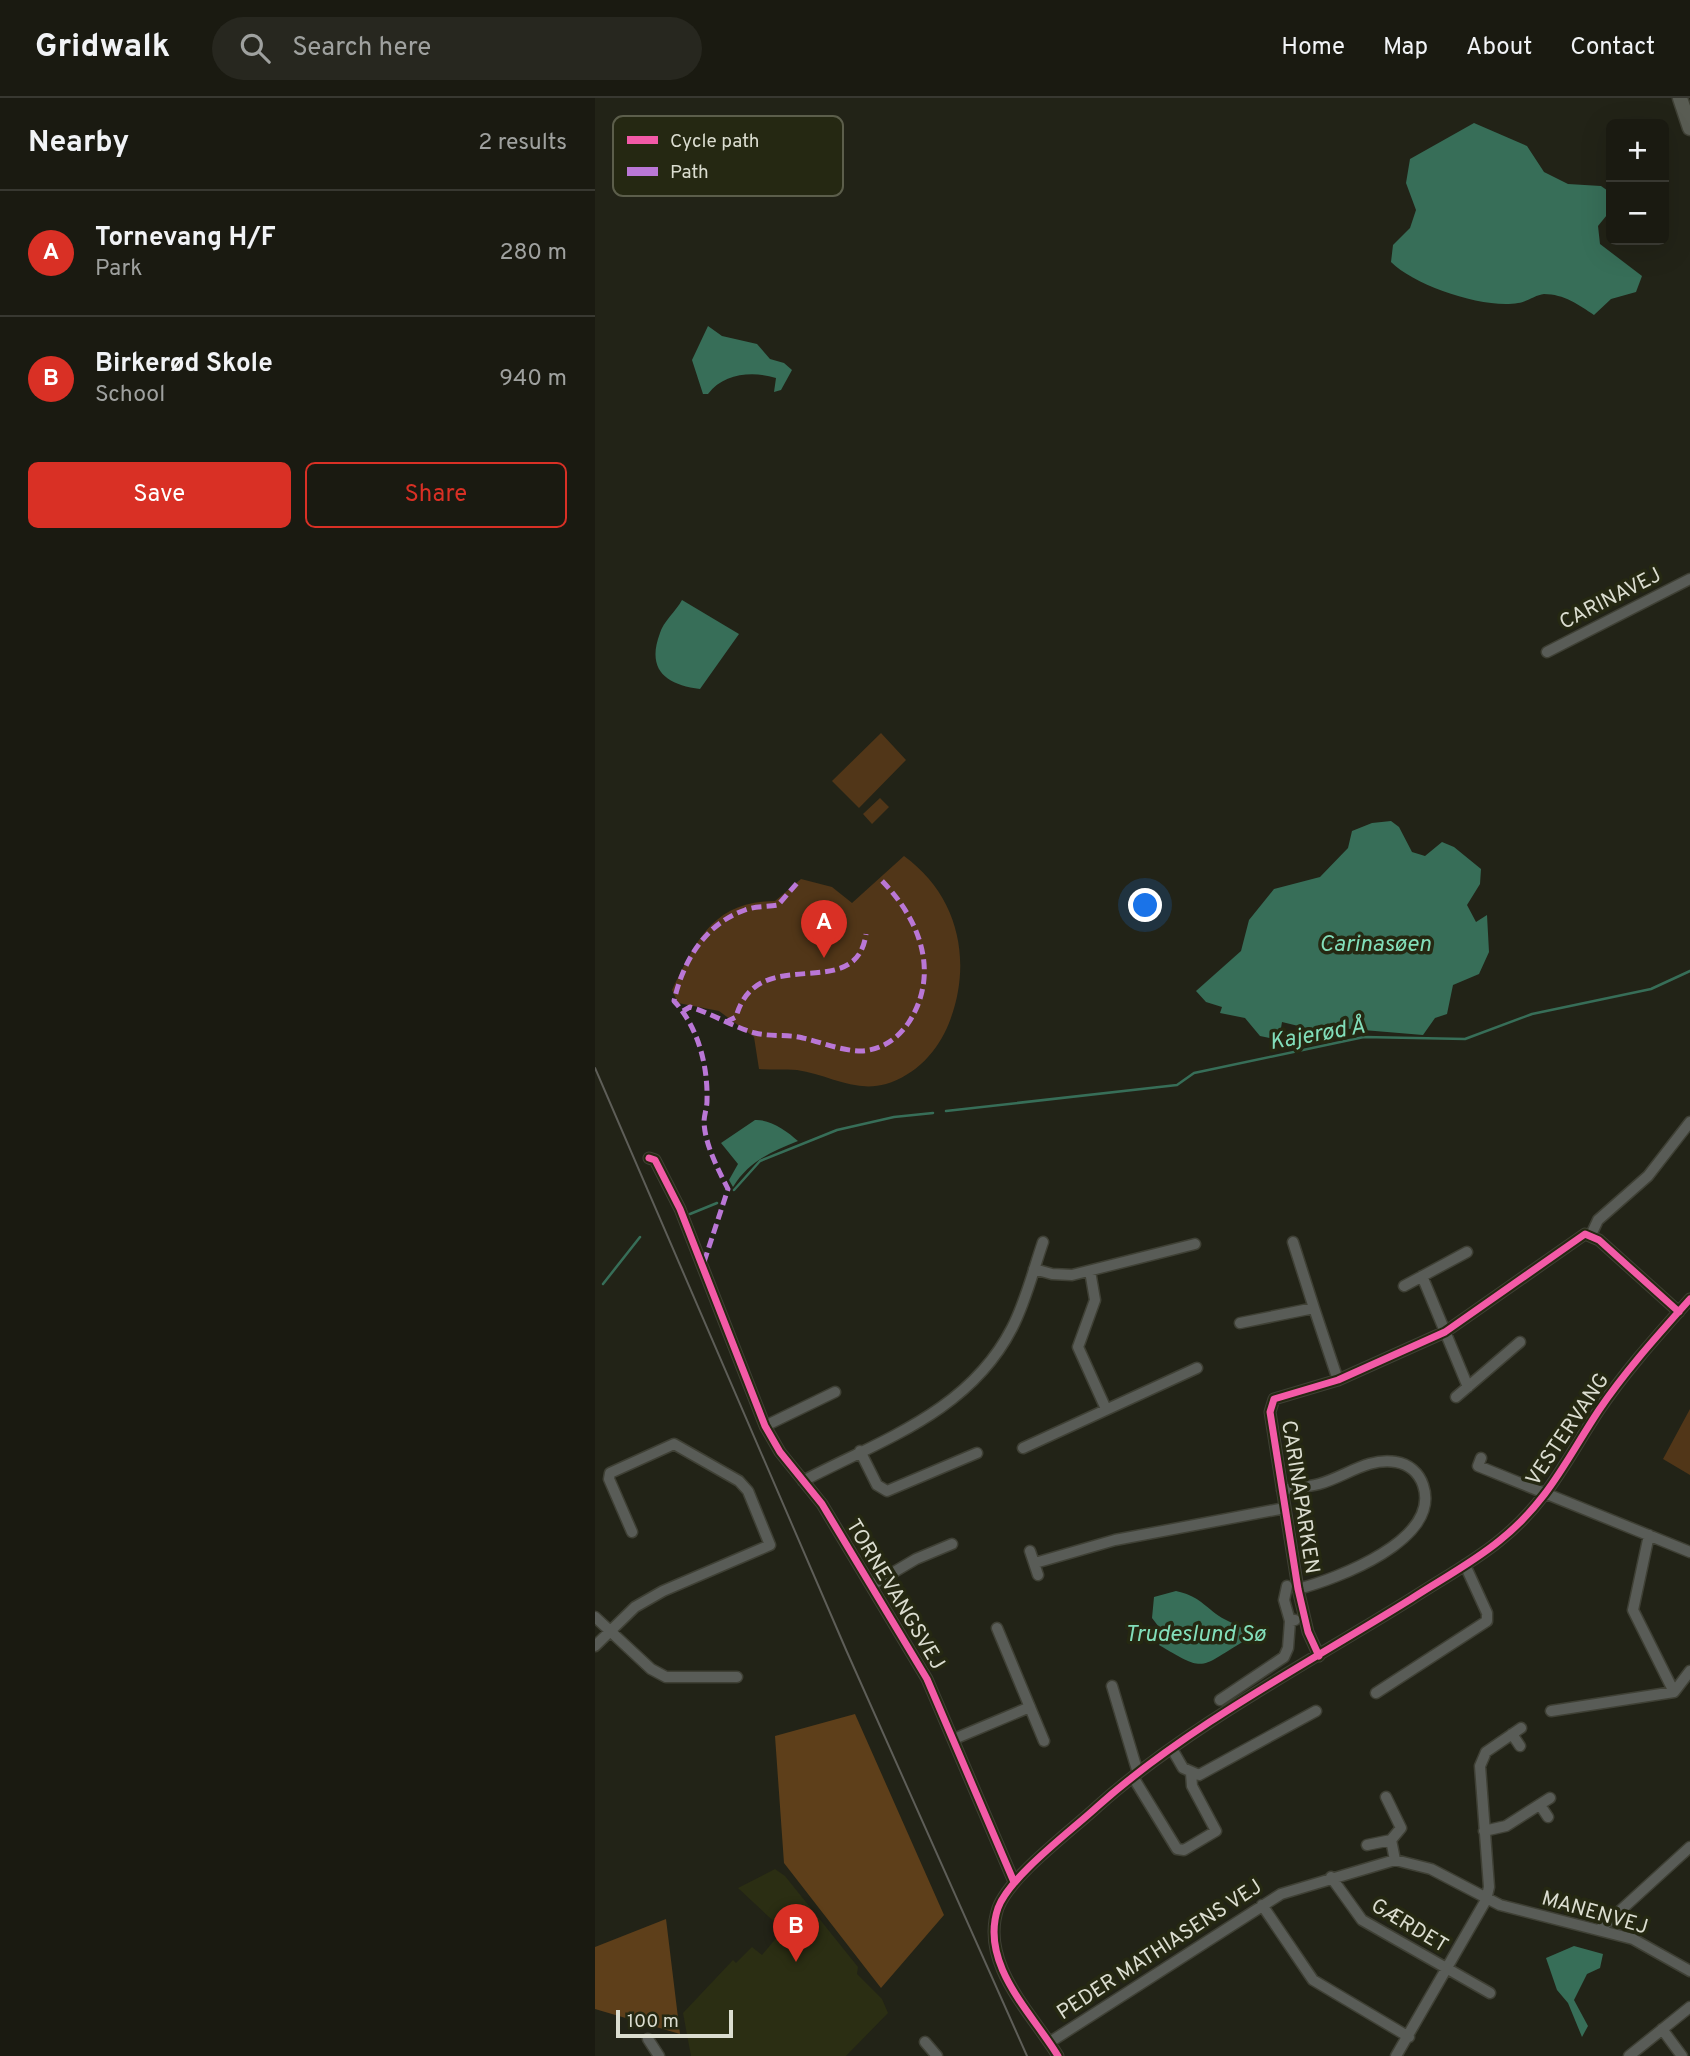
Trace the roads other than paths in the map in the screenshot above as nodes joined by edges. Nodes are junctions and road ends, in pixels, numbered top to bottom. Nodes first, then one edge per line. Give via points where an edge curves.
1 (1680, 98) edge
2 (1690, 128) edge
3 (1690, 579) edge
4 (1547, 652) dead end
5 (1690, 1122) edge
6 (649, 1158) dead end
7 (1591, 1235) junction
8 (1043, 1242) dead end
9 (1293, 1242) dead end
10 (1195, 1244) dead end
11 (1467, 1252) dead end
12 (1034, 1269) junction
13 (1090, 1271) junction
14 (1422, 1276) junction
15 (1404, 1286) dead end
16 (1690, 1299) edge
17 (1314, 1308) junction
18 (1679, 1312) junction
19 (1240, 1323) dead end
20 (1445, 1332) junction
21 (1520, 1342) dead end
22 (1197, 1368) dead end
23 (1338, 1380) junction
24 (1468, 1387) junction
25 (835, 1392) dead end
26 (1456, 1397) dead end
27 (1106, 1409) junction
28 (765, 1426) junction
29 (1023, 1448) dead end
30 (860, 1451) junction
31 (977, 1453) dead end
32 (1481, 1458) dead end
33 (803, 1480) junction
34 (1282, 1490) junction
35 (1547, 1493) junction
36 (1285, 1508) junction
37 (632, 1532) dead end
38 (1649, 1535) junction
39 (953, 1544) dead end
40 (1030, 1551) dead end
41 (1690, 1552) edge
42 (1465, 1564) junction
43 (872, 1585) junction
44 (1293, 1587) junction
45 (595, 1616) edge
46 (1305, 1619) junction
47 (1290, 1621) junction
48 (997, 1628) dead end
49 (610, 1631) junction
50 (595, 1646) edge
51 (1319, 1656) junction
52 (1690, 1671) edge
53 (737, 1677) dead end
54 (1112, 1686) dead end
55 (1677, 1690) junction
56 (1376, 1693) dead end
57 (1690, 1696) edge
58 (1220, 1700) dead end
59 (1030, 1706) junction
60 (1316, 1711) dead end
61 (1551, 1711) dead end
62 (954, 1739) junction
63 (1044, 1741) dead end
64 (1520, 1746) dead end
65 (1172, 1749) junction
66 (1191, 1773) junction
67 (1135, 1775) junction
68 (1386, 1797) dead end
69 (1548, 1817) dead end
70 (1484, 1831) junction
71 (1391, 1840) junction
72 (1367, 1845) dead end
73 (1690, 1847) edge
74 (1395, 1860) junction
75 (1331, 1877) junction
76 (1014, 1882) junction
77 (1486, 1900) junction
78 (1262, 1905) junction
79 (1599, 1930) junction
80 (1446, 1969) junction
81 (1690, 1971) edge
82 (1490, 1993) dead end
83 (1690, 2007) edge
84 (1662, 2029) junction
85 (1409, 2037) junction
86 (648, 2039) dead end
87 (925, 2042) dead end
88 (1050, 2042) junction
89 (659, 2056) edge
90 (936, 2056) edge
91 (1058, 2056) edge
92 (1396, 2056) edge
93 (1629, 2056) edge
94 (1682, 2056) edge

1 - 2 main road
3 - 4 street, CARINAVEJ
5 - 7 street, CARINAPARKEN via 1640,1184 1598,1220
6 - 28 street, TORNEVANGSVEJ via 655,1160 680,1209
7 - 18 street
7 - 20 street, CARINAPARKEN via 1578,1236
8 - 12 street
9 - 17 street
10 - 13 street
11 - 14 street
12 - 13 street via 1062,1276
12 - 30 street via 1013,1327 986,1370 924,1420
13 - 27 street via 1095,1300 1079,1347
14 - 15 street
14 - 20 street
16 - 18 street, VESTERVANG
17 - 19 street
17 - 23 street
18 - 35 street, VESTERVANG via 1639,1356
20 - 23 street, CARINAPARKEN
20 - 24 street
21 - 24 street
22 - 27 street
23 - 34 street, CARINAPARKEN via 1279,1396 1270,1404
24 - 26 street
25 - 28 street
27 - 29 street
28 - 33 street, TORNEVANGSVEJ
30 - 31 street via 877,1485 887,1491
30 - 33 street
32 - 35 street via 1478,1466
33 - 43 street, TORNEVANGSVEJ
34 - 36 street, CARINAPARKEN
34 - 44 street via 1321,1484 1383,1462 1408,1466 1419,1475 1424,1488 1425,1502 1418,1520 1392,1547 1331,1580
35 - 38 street
35 - 42 street, VESTERVANG via 1517,1526
36 - 40 street, CARINAPARKEN via 1115,1540 1036,1569
36 - 44 street, CARINAPARKEN
37 - 49 street via 610,1473 674,1444 739,1481 770,1545 663,1591 635,1607
38 - 41 street
38 - 55 street via 1633,1610
39 - 43 street, TORNEVANGSVEJ
42 - 51 street, VESTERVANG
42 - 56 street via 1487,1621
43 - 62 street, TORNEVANGSVEJ via 927,1679
44 - 46 street, CARINAPARKEN
44 - 47 street, CARINAPARKEN via 1284,1600
45 - 49 street
46 - 47 street
46 - 51 street, CARINAPARKEN
47 - 58 street, CARINAPARKEN via 1284,1657
48 - 59 street
49 - 50 street
49 - 53 street via 666,1677
51 - 65 street, VESTERVANG
52 - 55 street
54 - 67 street
55 - 57 street
55 - 61 street
59 - 62 street
59 - 63 street
60 - 66 street via 1212,1770
62 - 76 street, TORNEVANGSVEJ
64 - 70 street via 1516,1731 1482,1758
65 - 66 street
65 - 67 street, VESTERVANG
66 - 67 street via 1192,1786 1216,1831 1184,1850 1177,1849
67 - 76 street, VESTERVANG
68 - 71 street via 1401,1828
69 - 70 street via 1545,1801 1506,1826
70 - 77 street
71 - 72 street
71 - 74 street
73 - 79 street
74 - 75 street, PEDER MATHIASENS VEJ
74 - 77 street, PEDER MATHIASENS VEJ via 1431,1868
75 - 78 street, PEDER MATHIASENS VEJ
75 - 80 street, GÆRDET via 1362,1920
76 - 88 street via 998,1909 994,1941 1018,1998
77 - 79 street, MANENVEJ
77 - 80 street
78 - 85 street via 1313,1980
78 - 88 street, PEDER MATHIASENS VEJ
79 - 81 street, MANENVEJ via 1633,1940
80 - 82 street, GÆRDET
80 - 85 street
83 - 84 street
84 - 93 street
84 - 94 street
85 - 92 street
86 - 89 street
87 - 90 street
88 - 91 street

